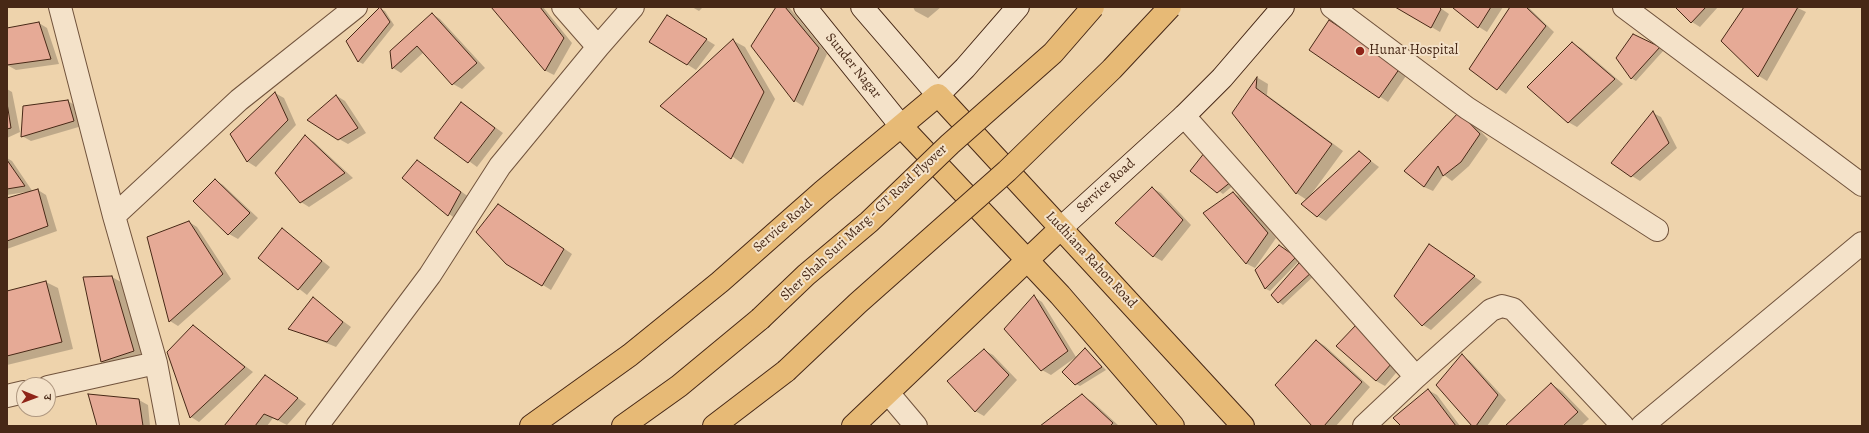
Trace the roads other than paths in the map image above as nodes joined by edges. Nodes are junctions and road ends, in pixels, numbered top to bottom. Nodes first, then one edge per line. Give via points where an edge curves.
1 (60, 7) edge
2 (356, 7) edge
3 (563, 7) edge
4 (633, 7) edge
5 (805, 7) edge
6 (862, 7) edge
7 (1018, 7) edge
8 (1093, 7) edge
9 (1170, 7) edge
10 (1283, 7) edge
11 (1332, 7) edge
12 (1624, 7) edge
13 (598, 47) junction
14 (938, 95) junction
15 (1184, 116) junction
16 (901, 126) junction
17 (1862, 185) edge
18 (114, 216) junction
19 (1061, 228) junction
20 (1657, 230) dead end
21 (1862, 243) edge
22 (1028, 261) junction
23 (156, 363) junction
24 (1416, 377) junction
25 (56, 385) edge
26 (889, 394) junction
27 (168, 426) edge
28 (317, 426) edge
29 (531, 426) edge
30 (623, 426) edge
31 (714, 426) edge
32 (853, 426) edge
33 (916, 426) edge
34 (1173, 426) edge
35 (1243, 426) edge
36 (1364, 426) edge
37 (1623, 426) edge
38 (1642, 426) edge

1 - 18 street
2 - 18 street via 239,100
3 - 13 street
4 - 13 street
5 - 16 street, Sunder Nagar
6 - 14 street
7 - 14 street, Service Road
8 - 30 main road, Sher Shah Suri Marg - GT Road Flyover, bridge via 1053,52 950,144 869,222 806,275 760,319 679,386
9 - 31 main road, bridge via 1007,171 858,303 786,371
10 - 15 street, Service Road via 1222,78
11 - 20 street via 1467,108
12 - 17 street
13 - 28 street via 500,166 430,275
14 - 16 main road, Service Road
14 - 19 main road, Ludhiana Rahon Road
15 - 19 street, Service Road
15 - 24 street
16 - 22 main road
16 - 29 main road, Service Road via 720,282 630,355
18 - 23 street
19 - 22 main road, Service Road
19 - 35 main road, Ludhiana Rahon Road
21 - 38 street
22 - 26 main road, Service Road
22 - 34 main road
23 - 25 street
23 - 27 street
24 - 36 street
24 - 37 street via 1491,310 1502,306 1513,309
26 - 32 main road, Service Road
26 - 33 street

